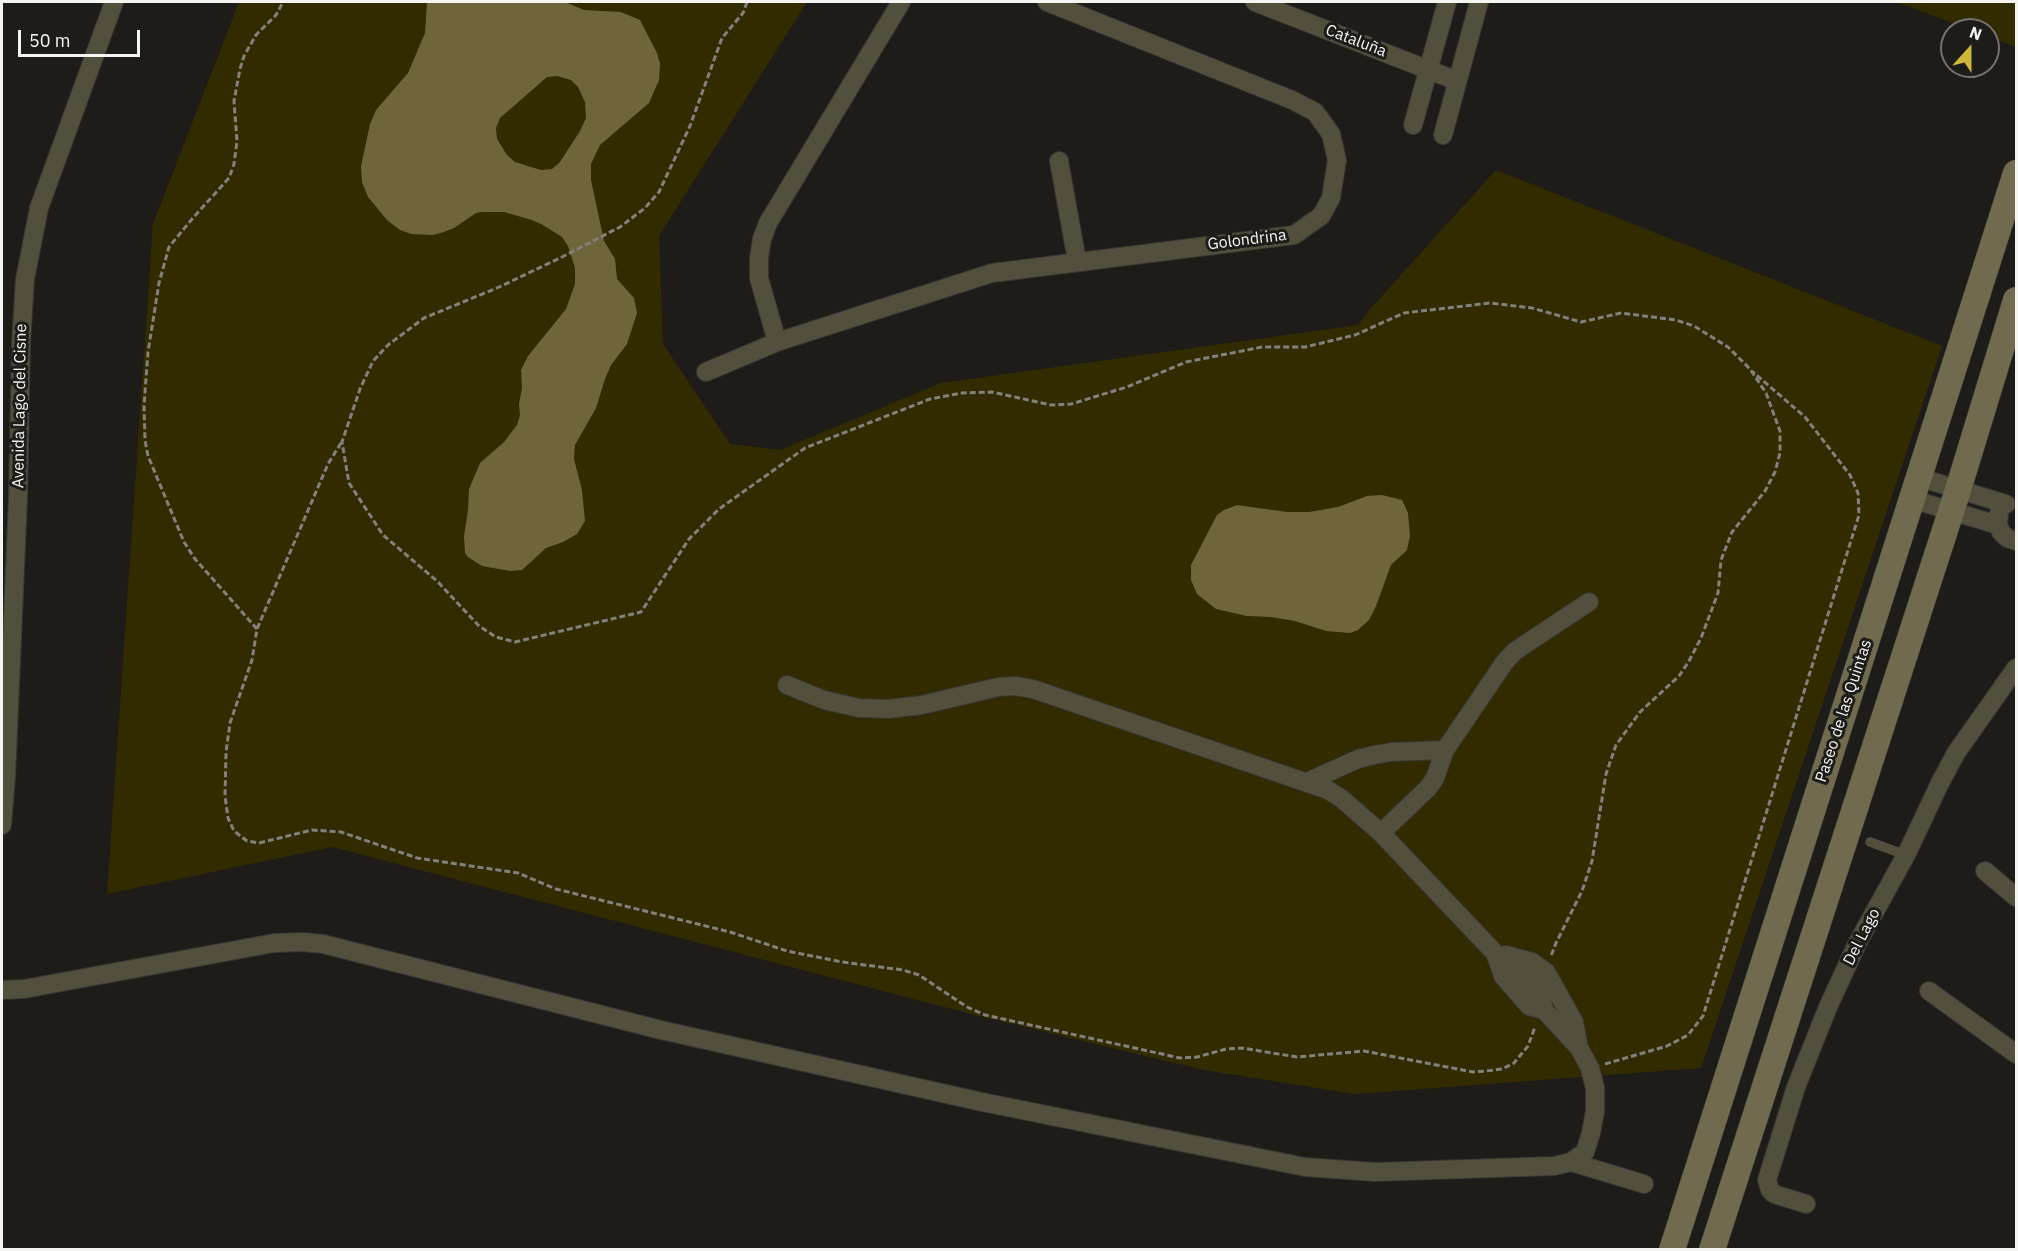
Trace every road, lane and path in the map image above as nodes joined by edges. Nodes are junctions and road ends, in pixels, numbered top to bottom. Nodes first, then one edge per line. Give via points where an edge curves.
1 (114, 2) edge
2 (283, 2) edge
3 (747, 2) edge
4 (901, 2) edge
5 (1047, 2) edge
6 (1255, 2) edge
7 (1447, 2) edge
8 (1479, 2) edge
9 (1428, 70) junction
10 (1457, 81) junction
11 (1413, 125) dead end
12 (1443, 135) dead end
13 (1059, 160) dead end
14 (2016, 173) edge
15 (1077, 261) junction
16 (2016, 300) edge
17 (777, 342) junction
18 (1750, 369) junction
19 (706, 372) dead end
20 (342, 442) junction
21 (1914, 488) junction
22 (1955, 501) junction
23 (2011, 502) edge
24 (1998, 525) junction
25 (2016, 542) edge
26 (1589, 602) dead end
27 (257, 629) junction
28 (2016, 668) edge
29 (787, 686) dead end
30 (1445, 750) junction
31 (1307, 782) junction
32 (2, 825) edge
33 (1381, 833) junction
34 (1870, 843) dead end
35 (1906, 855) junction
36 (1985, 872) dead end
37 (2016, 897) edge
38 (1495, 953) junction
39 (1546, 972) junction
40 (2, 990) edge
41 (1929, 991) dead end
42 (1544, 1010) junction
43 (1579, 1048) junction
44 (2016, 1054) edge
45 (1590, 1068) junction
46 (1571, 1162) junction
47 (1644, 1184) dead end
48 (1806, 1204) dead end
49 (1672, 1250) edge
50 (1712, 1250) edge

1 - 32 street, Avenida Lago del Cisne via 39,208 25,279
2 - 27 path via 256,35 240,69 234,101 237,141 229,178 170,247 159,283 144,406 148,456 184,542
3 - 20 path via 722,38 690,126 659,192 645,208 620,227 560,258 424,318 388,345 373,360
4 - 17 street via 762,239 759,278
5 - 15 street, Golondrina via 1292,100 1320,119 1330,134 1337,160 1331,198 1321,216 1294,235
6 - 9 street, Cataluña
7 - 9 street
8 - 10 street
9 - 10 street, Cataluña
9 - 11 street
10 - 12 street
13 - 15 street
14 - 21 main road, Paseo de las Quintas
15 - 17 street, Golondrina via 992,273
16 - 22 main road
17 - 19 street, Golondrina
18 - 20 path via 1728,347 1676,320 1622,313 1581,322 1532,308 1490,303 1404,313 1355,335 1305,347 1262,347 1186,362 1127,387 1071,404 1051,405 992,392 930,399 805,448 719,509 689,539 640,612 515,642 496,637 479,626 437,581 383,535 349,483
18 - 39 path via 1766,393 1780,431 1775,472 1732,532 1721,560 1718,593 1689,661 1640,712 1616,745 1606,774 1592,861
18 - 45 path via 1805,417 1850,475 1858,493 1858,515 1703,1016 1688,1035 1667,1046
20 - 27 path via 328,464
21 - 22 street
21 - 49 main road, Paseo de las Quintas
22 - 23 street
22 - 24 street
22 - 50 main road
23 - 24 street via 2001,510
24 - 25 street via 2007,538
26 - 30 street via 1515,651 1492,678
27 - 42 path via 252,660 230,723 226,752 228,818 234,831 247,841 259,843 312,830 341,832 417,858 518,873 556,889 730,932 787,951 903,970 919,975 985,1015 1180,1058 1226,1048 1297,1057 1364,1051 1473,1072 1502,1069 1514,1063 1528,1046
28 - 35 street, Del Lago via 1956,753
29 - 31 street via 859,708 888,709 998,687 1033,689
30 - 31 street via 1374,755
30 - 33 street via 1428,789
31 - 33 street via 1342,798
33 - 38 street
34 - 35 lane
35 - 48 street, Del Lago via 1828,1007 1796,1087 1767,1179 1774,1194
36 - 37 street
38 - 39 street via 1532,962
38 - 42 street via 1503,976 1529,1006
39 - 43 street via 1574,1022
40 - 46 street via 274,943 323,944 661,1030 981,1102 1305,1167 1375,1172 1554,1166
41 - 44 street
42 - 43 street
43 - 45 street
45 - 46 street via 1595,1088 1591,1133 1585,1152
46 - 47 street

